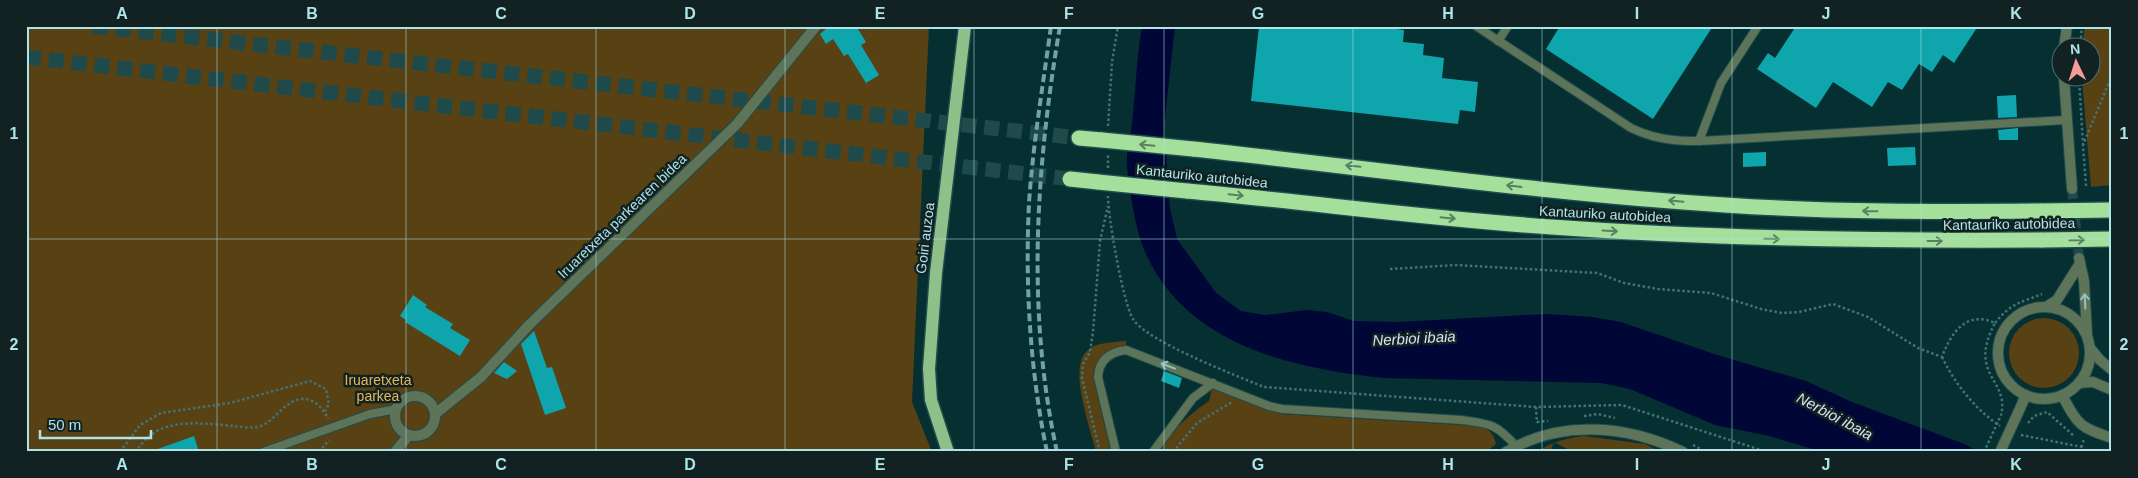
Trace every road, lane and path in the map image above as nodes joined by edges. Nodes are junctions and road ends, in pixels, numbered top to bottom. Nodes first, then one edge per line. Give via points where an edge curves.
1 (816, 26) edge
2 (965, 26) edge
3 (1118, 26) edge
4 (1476, 26) edge
5 (1508, 26) edge
6 (1758, 26) edge
7 (1498, 41) junction
8 (2112, 75) edge
9 (2064, 88) edge
10 (2081, 88) edge
11 (2066, 120) junction
12 (1079, 138) tunnel mouth
13 (1106, 141) junction
14 (1699, 141) junction
15 (2084, 145) junction
16 (1070, 179) tunnel mouth
17 (1105, 182) junction
18 (2086, 186) dead end
19 (2072, 189) tunnel mouth
20 (1108, 205) junction
21 (2112, 210) edge
22 (2112, 239) edge
23 (1390, 269) dead end
24 (2045, 292) dead end
25 (2046, 307) junction
26 (1995, 324) junction
27 (2089, 342) junction
28 (2112, 370) edge
29 (1251, 382) junction
30 (1213, 383) junction
31 (2079, 383) junction
32 (2112, 390) edge
33 (2026, 395) junction
34 (1245, 396) junction
35 (2062, 396) junction
36 (1536, 407) junction
37 (397, 409) junction
38 (325, 411) junction
39 (435, 414) junction
40 (2025, 426) dead end
41 (332, 428) junction
42 (409, 435) junction
43 (1539, 436) junction
44 (2112, 438) edge
45 (2083, 442) dead end
46 (1516, 446) junction
47 (120, 452) edge
48 (135, 452) edge
49 (263, 452) edge
50 (395, 452) edge
51 (948, 452) edge
52 (1100, 452) edge
53 (1116, 452) edge
54 (1153, 452) edge
55 (1173, 452) edge
56 (1506, 452) edge
57 (1682, 452) edge
58 (1767, 452) edge
59 (1984, 452) edge
60 (2000, 452) edge

1 - 39 street, Iruaretxeta parkearen bidea via 737,124 529,325 481,376
2 - 51 main road, Goiri auzoa via 928,369 930,400
3 - 13 path
4 - 7 lane
5 - 7 lane
6 - 14 lane via 1721,83
7 - 14 lane via 1631,128 1650,137
8 - 15 path
9 - 11 street
10 - 15 path
11 - 14 lane
11 - 19 street
12 - 13 highway, Kantauriko autobidea
13 - 17 path
21 -> 13 highway, Kantauriko autobidea, bridge via 1869,211 1724,205 1548,191
15 - 18 path
16 - 17 highway, Kantauriko autobidea
17 - 20 path
17 -> 22 highway, Kantauriko autobidea, bridge via 1433,217 1581,229 1749,238
20 - 29 path via 1125,297 1133,319 1147,334
20 - 52 path via 1100,241 1094,332 1090,352 1083,364 1082,378
23 - 26 path via 1456,265 1597,273 1624,283 1658,289 1711,293 1782,313 1833,304 1868,317 1911,345 1942,357 1950,336 1974,318
24 - 26 path via 2018,301
25 - 27 street via 2069,314 2080,324
27 -> 25 street via 2084,281 2079,262 2057,300
25 - 33 street via 2023,312 2009,324 2000,339 1998,350 2002,372 2008,382
26 - 59 path, bridge via 1986,340 1984,355 1986,367 2003,400 2002,415
27 - 28 street via 2100,360
27 - 31 street via 2088,366
29 - 34 path
29 - 36 path via 1264,387
30 - 34 lane
30 -> 53 lane via 1126,350 1109,354 1098,368 1098,377
30 - 54 lane via 1193,398
31 - 32 street via 2094,382
31 - 35 street
33 - 35 street
33 - 60 street, bridge
34 - 46 lane via 1282,409 1490,424 1500,429
34 - 55 path via 1215,410 1197,423
35 - 44 street via 2080,425
36 - 43 path
36 - 58 path via 1622,405
37 - 39 street via 405,399 418,396 430,402
37 - 41 lane via 370,414
37 - 42 street via 395,415 399,428
38 - 41 path
38 - 47 path via 329,404 326,389 310,380 230,403 161,413 140,425
38 - 48 path via 315,402 301,399 288,404 272,420 259,427 196,423 168,426 151,434
39 - 42 street via 428,432
40 - 45 path via 2034,416 2047,412
41 - 49 lane
42 - 50 street
43 - 46 street
43 - 57 street via 1606,429 1626,431
46 - 56 street

